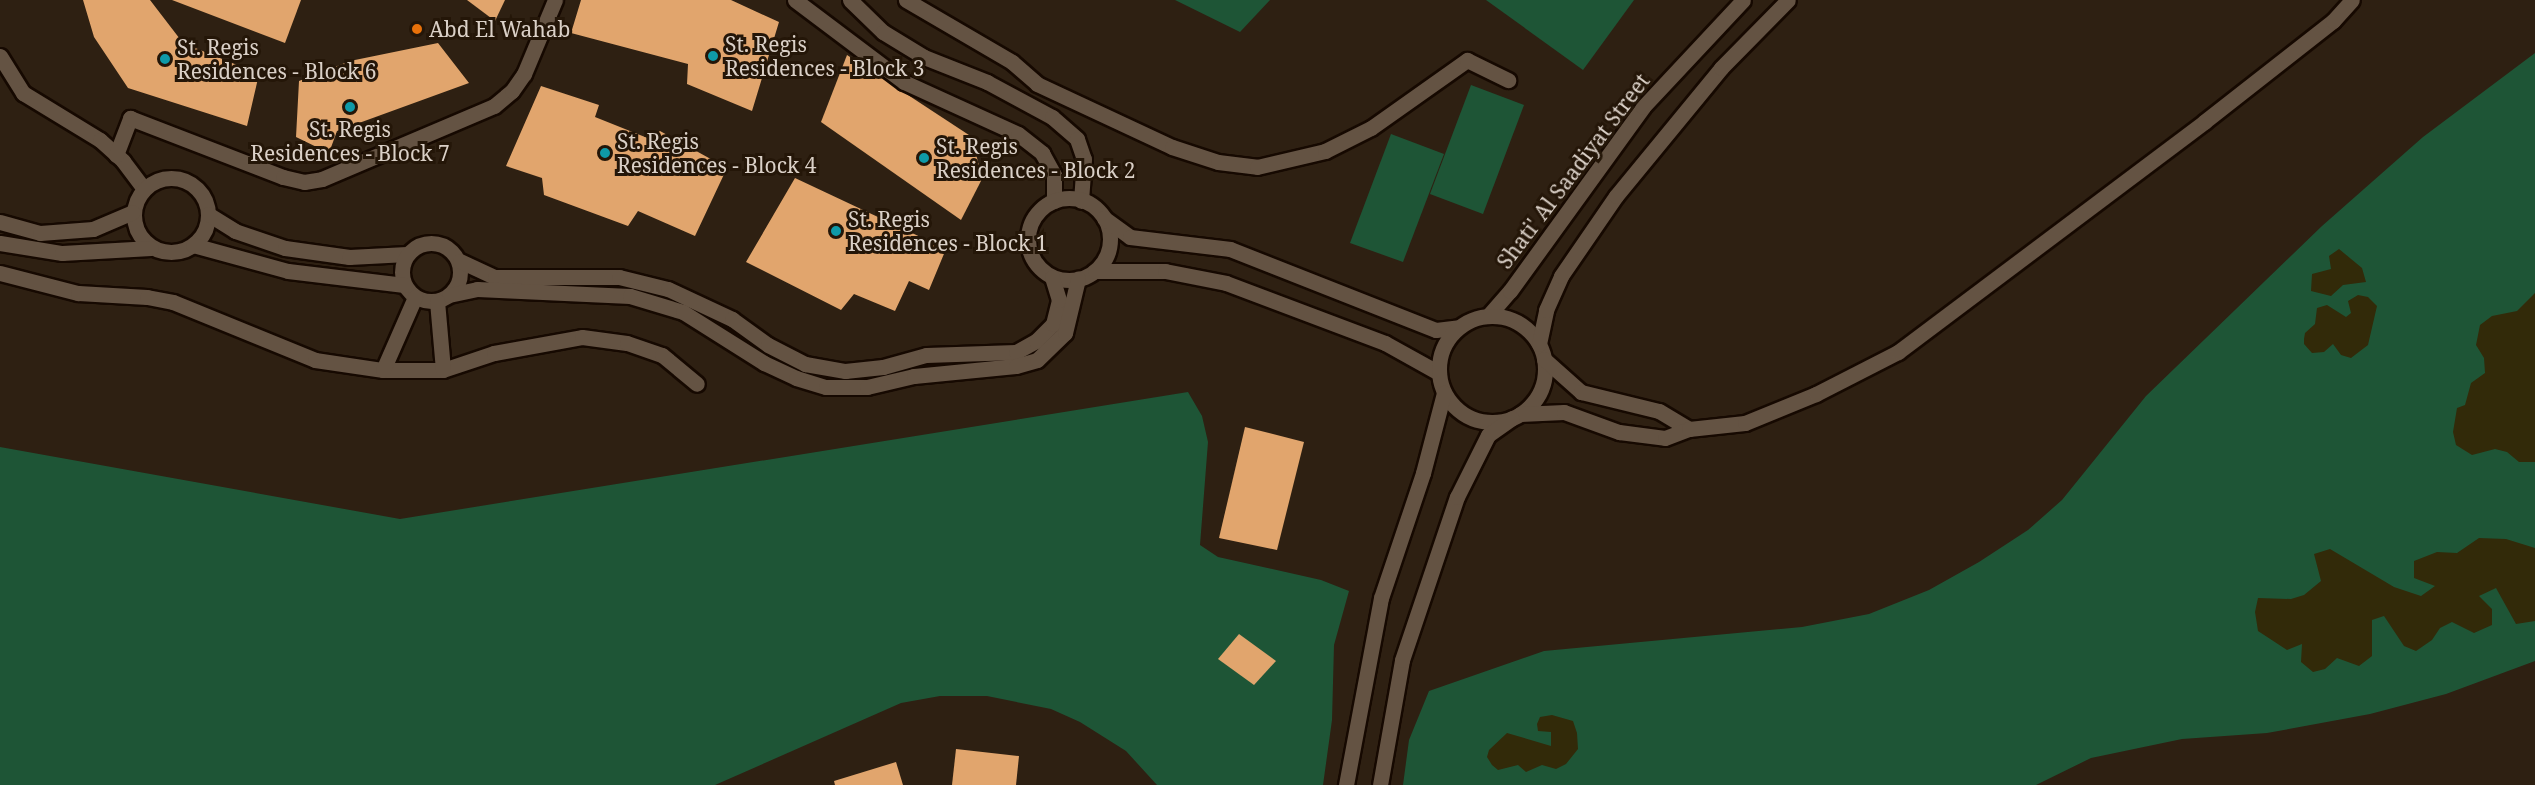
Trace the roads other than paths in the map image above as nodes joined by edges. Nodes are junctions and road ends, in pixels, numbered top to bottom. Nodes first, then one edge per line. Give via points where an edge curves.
1 (555, 0) edge
2 (795, 0) edge
3 (850, 0) edge
4 (906, 0) edge
5 (1743, 0) edge
6 (1788, 0) edge
7 (2352, 0) edge
8 (0, 56) edge
9 (1508, 80) dead end
10 (116, 155) junction
11 (144, 189) junction
12 (1054, 201) junction
13 (1081, 201) junction
14 (133, 212) junction
15 (208, 214) junction
16 (1104, 218) junction
17 (0, 222) edge
18 (0, 243) edge
19 (193, 245) junction
20 (151, 248) junction
21 (407, 254) junction
22 (460, 261) junction
23 (1095, 271) junction
24 (0, 273) edge
25 (1052, 277) junction
26 (1078, 279) junction
27 (404, 285) junction
28 (415, 297) junction
29 (443, 298) junction
30 (1488, 316) junction
31 (1459, 327) junction
32 (1539, 344) junction
33 (1544, 359) junction
34 (383, 370) junction
35 (443, 370) junction
36 (1438, 373) junction
37 (697, 384) dead end
38 (1444, 393) junction
39 (1516, 416) junction
40 (1689, 429) junction
41 (1346, 785) edge
42 (1380, 785) edge

1 - 10 street via 524,74 494,106 322,179 304,182 283,177 130,118
2 - 12 street via 904,82 1026,140 1042,153 1054,175
3 - 13 street via 883,32 924,57 987,82 1052,117 1077,139 1084,159
4 - 9 street via 1012,62 1037,84 1172,147 1218,162 1257,167 1325,151 1371,128 1467,60
5 - 30 street, Shati' Al Saadiyat Street via 1643,107
6 - 32 street via 1721,68 1616,196 1561,276 1546,310
7 - 40 street via 2333,21 2204,122 1898,352 1816,394 1745,423
8 - 10 street via 23,93 100,140
10 - 11 street
11 - 14 street
11 - 15 street via 166,178 184,181 199,191
12 - 13 street
12 - 25 street via 1042,208 1028,232 1032,258
13 - 16 street
14 - 17 street via 93,229 40,234
14 - 20 street via 137,232
15 - 19 street via 205,231
15 - 21 street via 234,231 285,248 349,257
16 - 23 street via 1110,241
16 - 31 street via 1130,237 1230,249 1436,330
18 - 20 street via 62,253
19 - 20 street via 172,253
19 - 27 street via 288,271
21 - 22 street via 431,242 448,248
21 - 27 street via 402,274
22 - 25 street via 495,277 619,277 668,289 732,320 805,364 845,371 926,356 1016,352 1036,341 1053,324 1059,300
22 - 29 street via 458,284
23 - 26 street
23 - 36 street via 1165,271 1226,283 1385,343
24 - 34 street via 78,294 172,302 315,360
25 - 26 street
26 - 29 street via 1065,333 1037,360 914,376 867,387 826,387 796,378 764,363 683,312 630,296 477,290
27 - 28 street
28 - 29 street
28 - 34 street
29 - 35 street
30 - 31 street
30 - 32 street via 1514,320
31 - 36 street via 1443,348
32 - 33 street
33 - 39 street via 1545,375 1538,397
33 - 40 street via 1581,392 1659,411
34 - 35 street
35 - 37 street via 494,353 582,337 627,343 662,356
36 - 38 street
38 - 39 street via 1466,415 1481,421
38 - 41 street via 1424,473 1381,598
39 - 40 street via 1564,412 1619,432 1665,438
39 - 42 street via 1488,435 1457,497 1402,660

